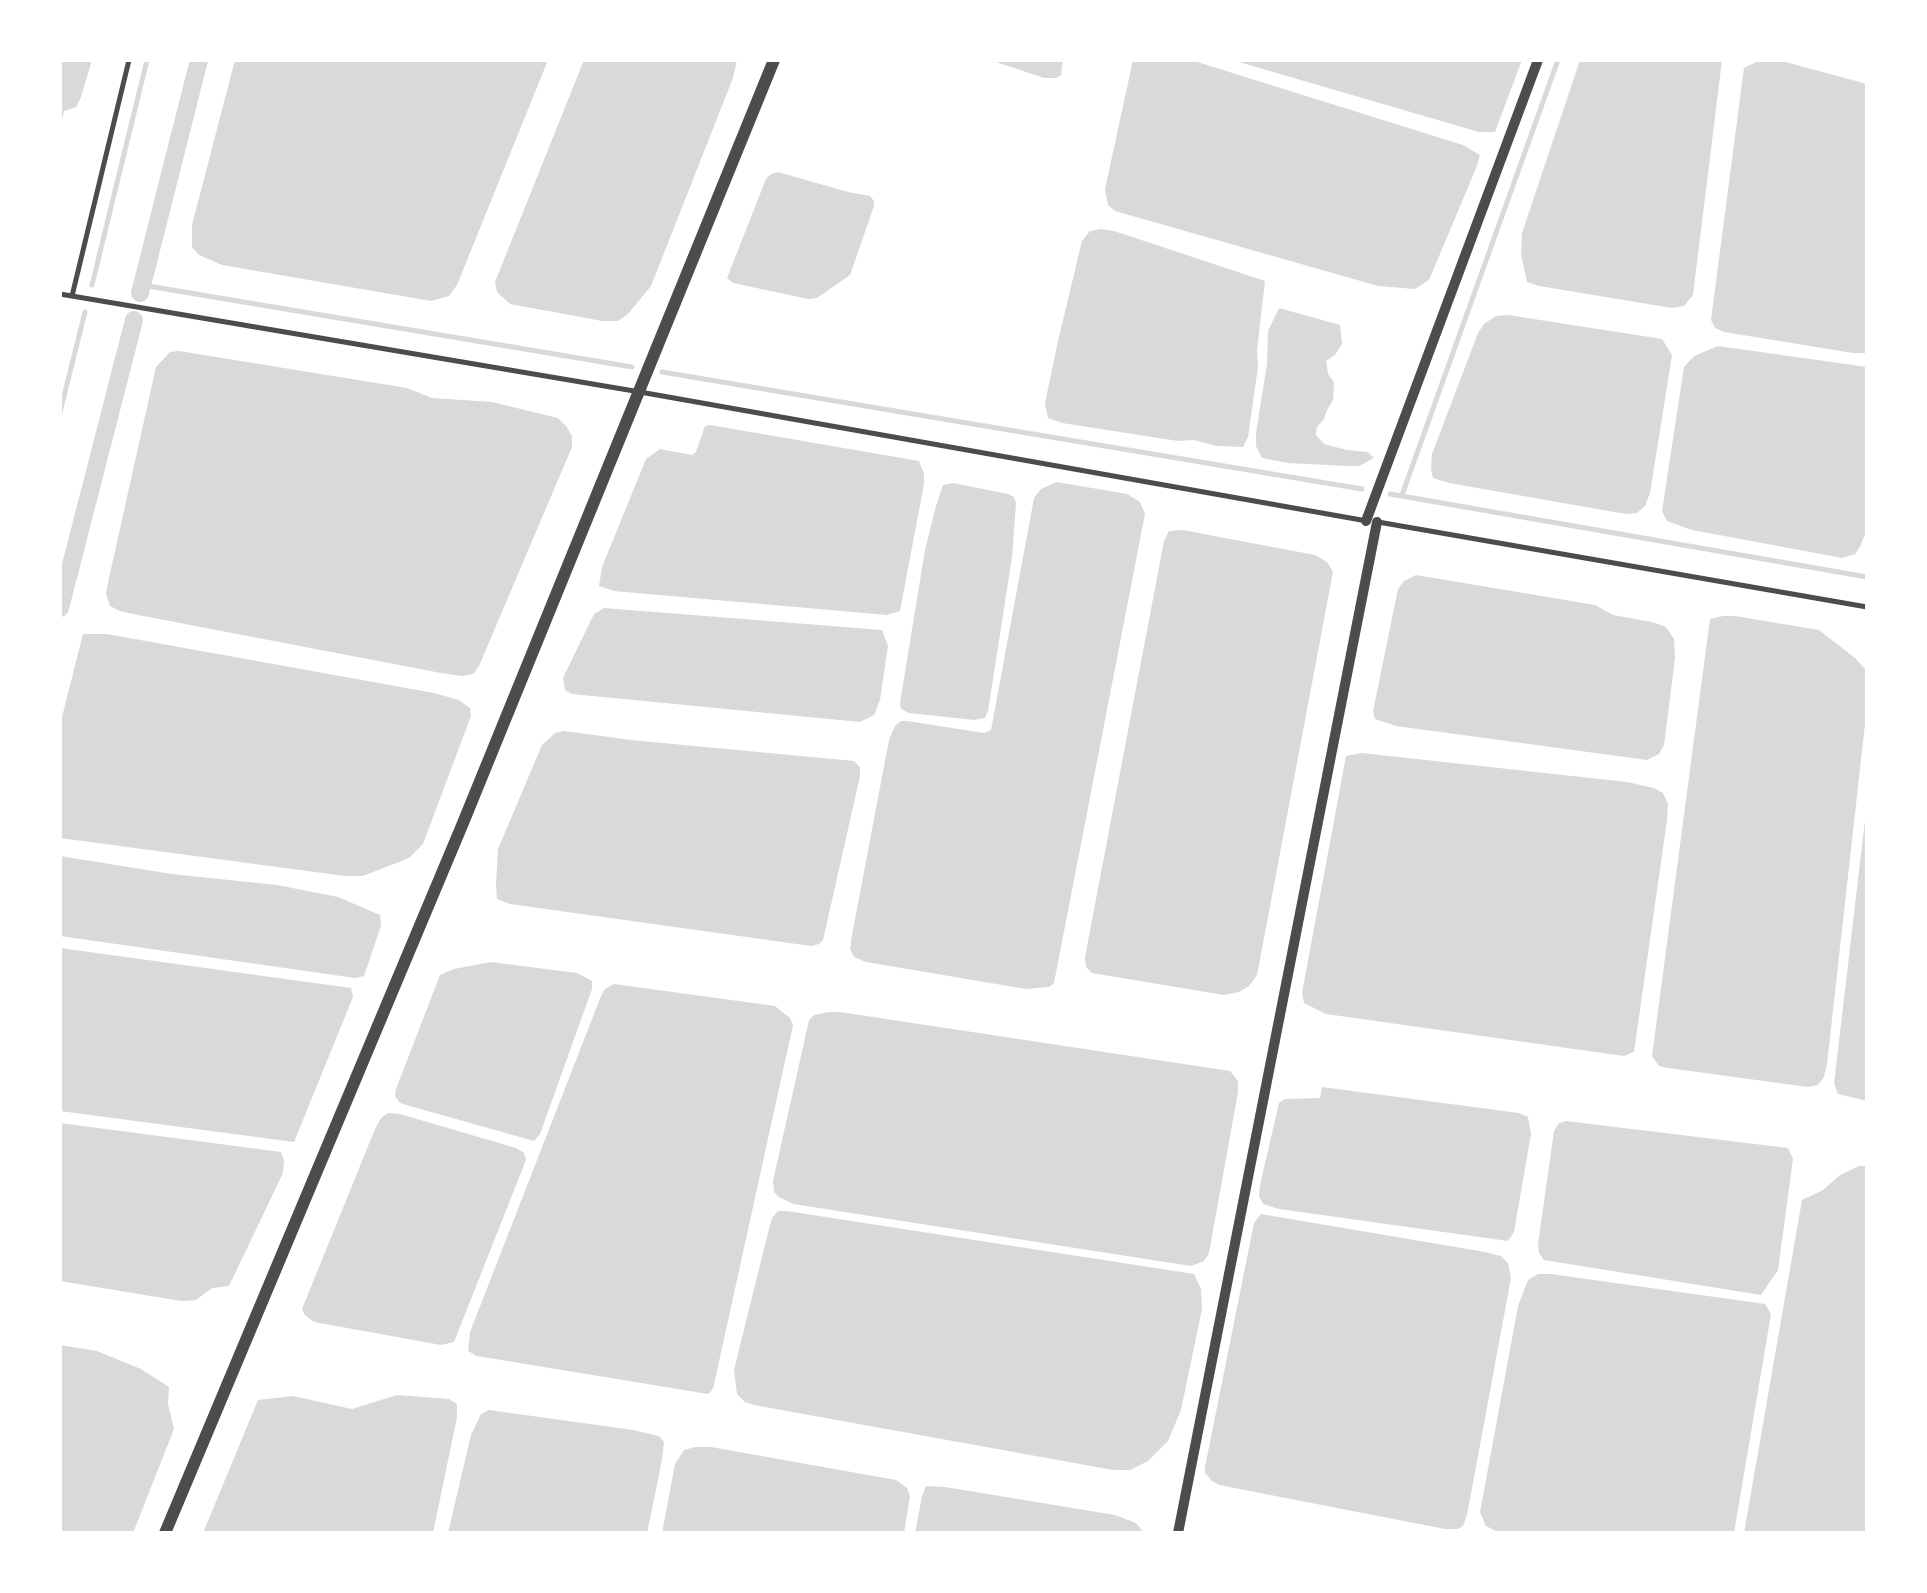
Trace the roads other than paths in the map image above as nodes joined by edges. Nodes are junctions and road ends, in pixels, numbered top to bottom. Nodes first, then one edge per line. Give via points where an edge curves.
1 (129, 60) edge
2 (774, 60) edge
3 (1538, 60) edge
4 (60, 294) edge
5 (72, 296) junction
6 (640, 392) junction
7 (1371, 521) junction
8 (1867, 607) edge
9 (165, 1533) edge
10 (1178, 1533) edge

1 - 5 lane
2 - 6 street
3 - 7 street
4 - 5 lane
5 - 6 lane
6 - 7 lane
6 - 9 street
7 - 8 lane
7 - 10 street

